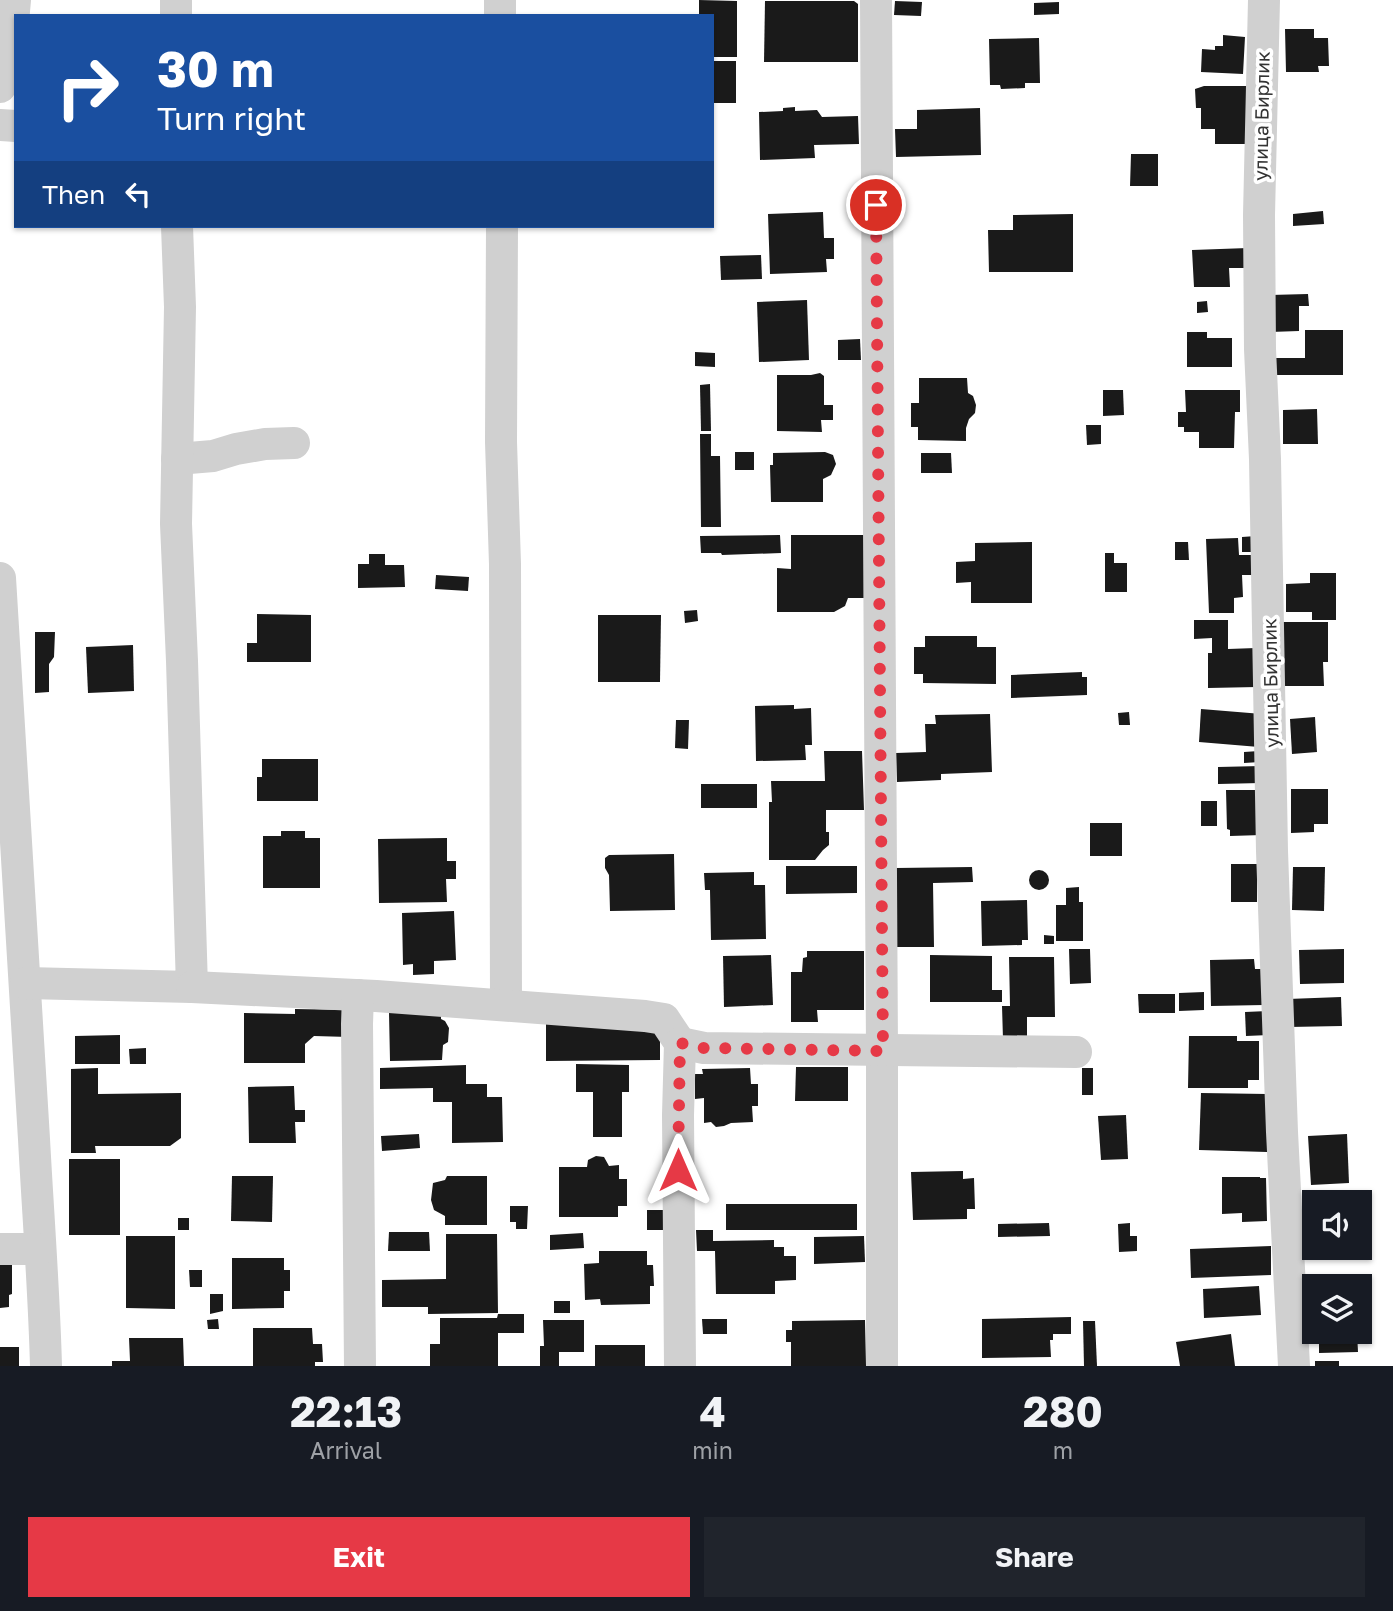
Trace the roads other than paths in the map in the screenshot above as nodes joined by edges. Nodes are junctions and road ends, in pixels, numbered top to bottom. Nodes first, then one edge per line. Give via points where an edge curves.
1 (15, 0) edge
2 (876, 0) edge
3 (1264, 0) edge
4 (0, 87) edge
5 (177, 228) edge
6 (502, 228) edge
7 (294, 443) dead end
8 (177, 459) junction
9 (0, 578) edge
10 (26, 983) junction
11 (192, 987) junction
12 (358, 995) junction
13 (506, 1005) junction
14 (680, 1043) junction
15 (883, 1051) junction
16 (1076, 1052) dead end
17 (0, 1249) edge
18 (40, 1249) junction
19 (46, 1366) edge
20 (360, 1366) edge
21 (680, 1366) edge
22 (882, 1366) edge
23 (1294, 1366) edge

1 - 4 street
2 - 15 street
3 - 23 street, улица Бирлик via 1260,337 1273,878
5 - 8 street
6 - 13 street
7 - 8 street
8 - 11 street
9 - 10 street
10 - 11 street
10 - 18 street
11 - 12 street
12 - 13 street
12 - 20 street
13 - 14 street via 664,1019
14 - 15 street via 704,1048
14 - 21 street
15 - 16 street
15 - 22 street
17 - 18 street
18 - 19 street

